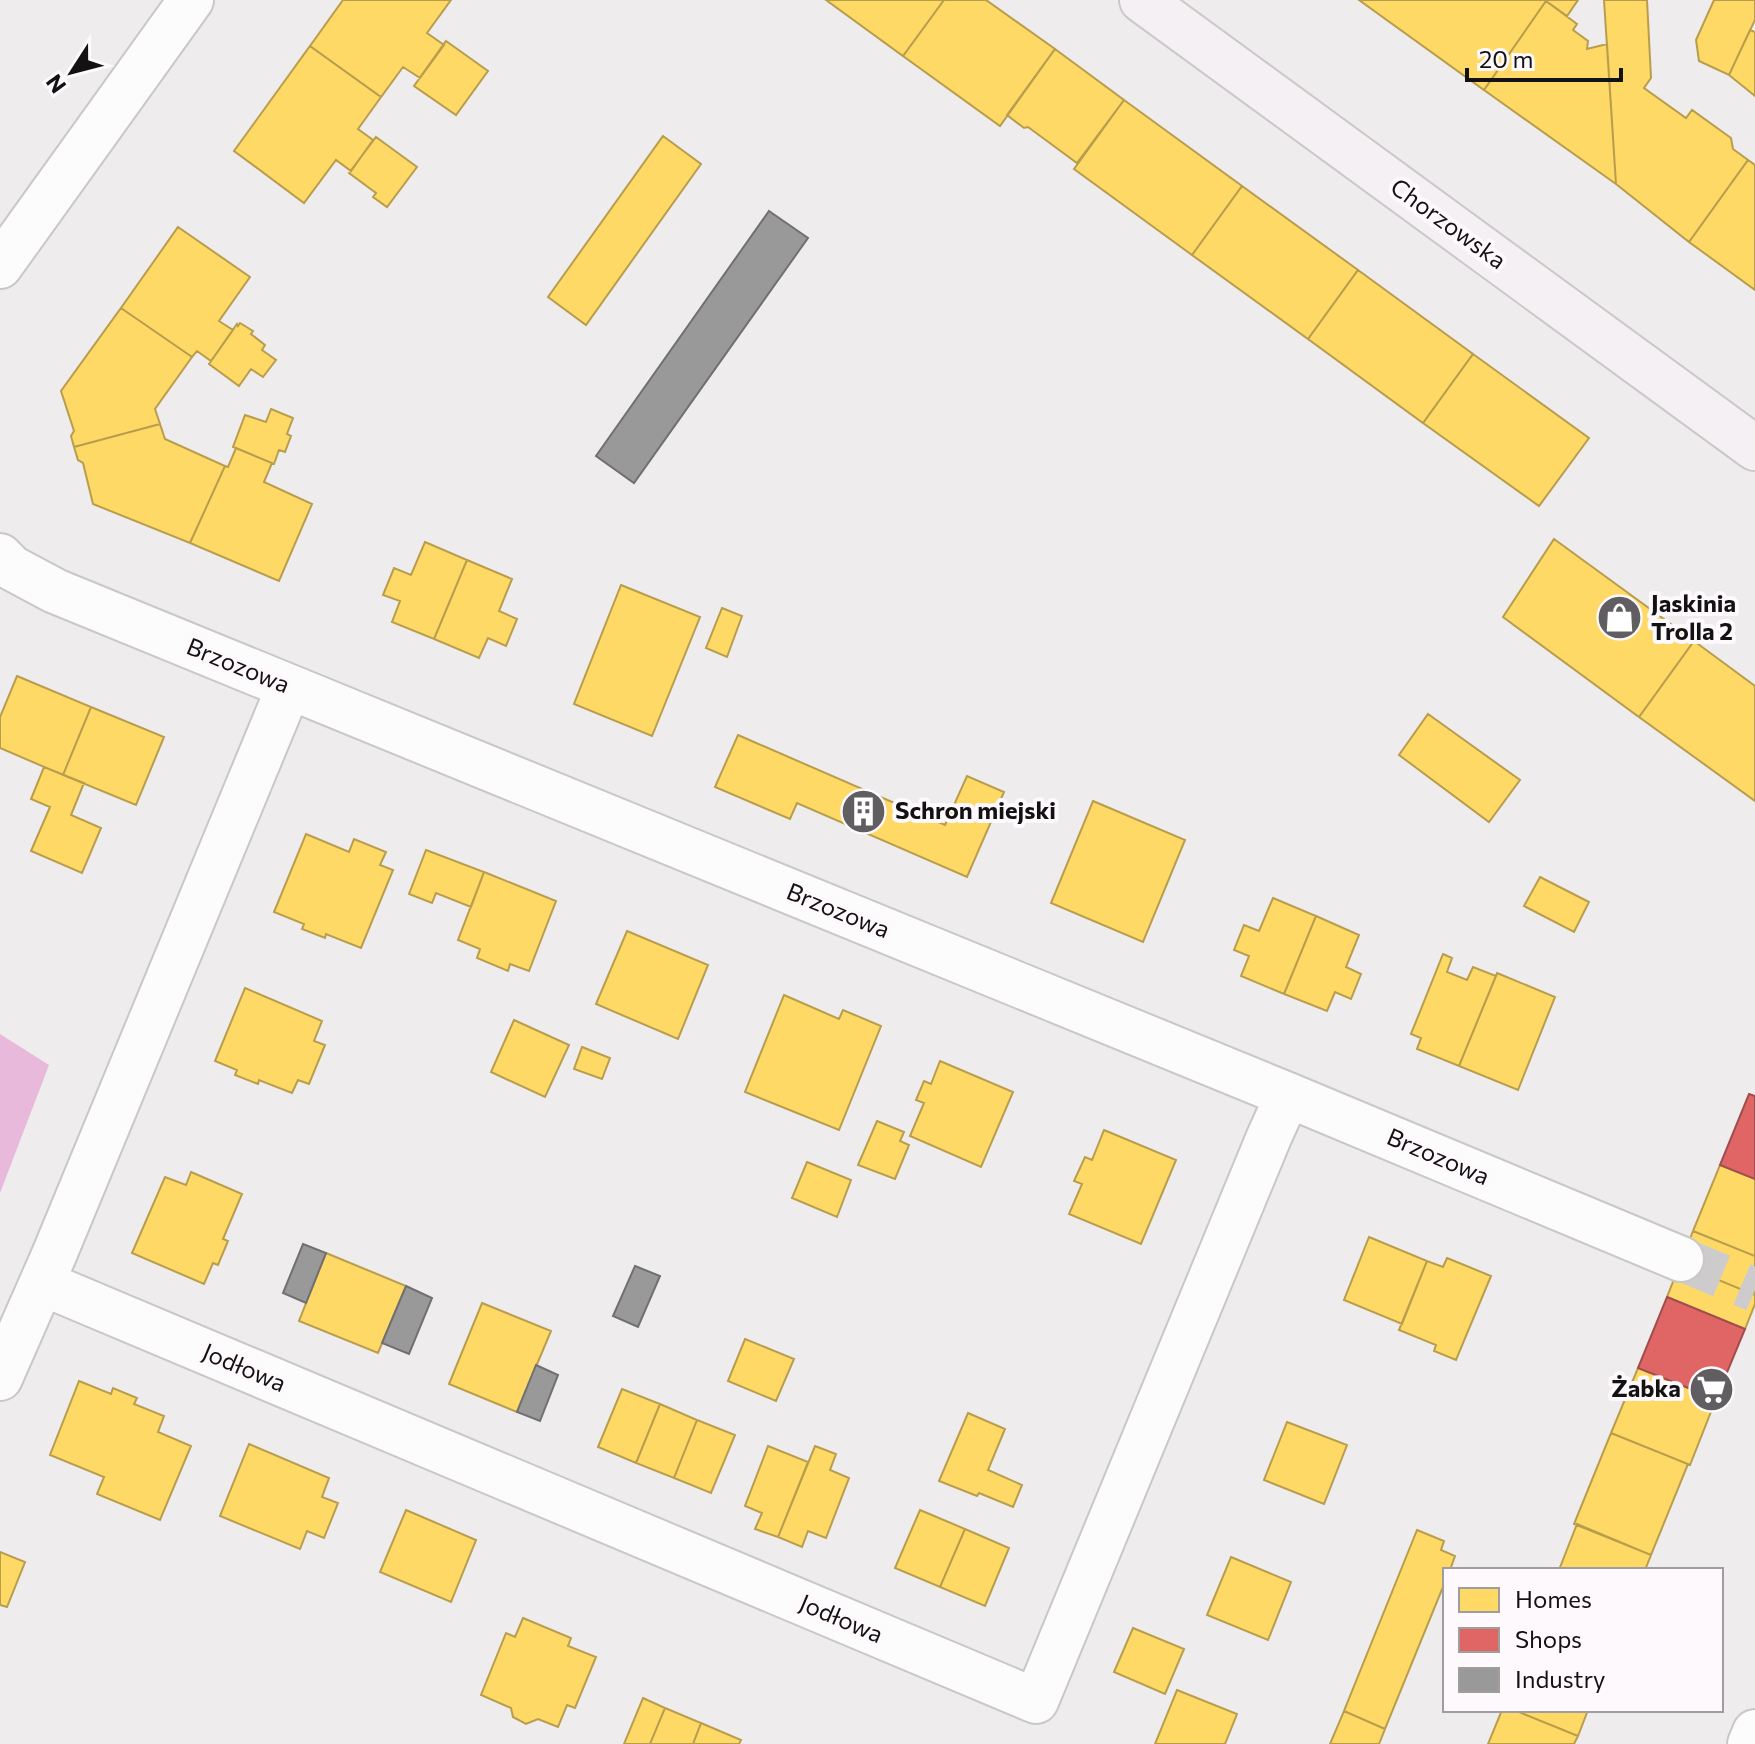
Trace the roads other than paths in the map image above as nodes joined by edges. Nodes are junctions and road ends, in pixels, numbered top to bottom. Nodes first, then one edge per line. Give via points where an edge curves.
1 (191, 0) edge
2 (1142, 0) edge
3 (0, 266) edge
4 (1755, 448) edge
5 (0, 556) edge
6 (289, 687) junction
7 (1288, 1095) junction
8 (1681, 1259) tunnel mouth
9 (42, 1283) junction
10 (0, 1378) edge
11 (1755, 1732) edge
12 (1750, 1744) edge

1 - 3 street
2 - 4 main road, Chorzowska
5 - 6 street, Brzozowa via 55,591
6 - 7 street, Brzozowa
6 - 9 street
7 - 8 street, Brzozowa
7 - 9 street, Jodłowa via 1036,1701
9 - 10 street
11 - 12 street

